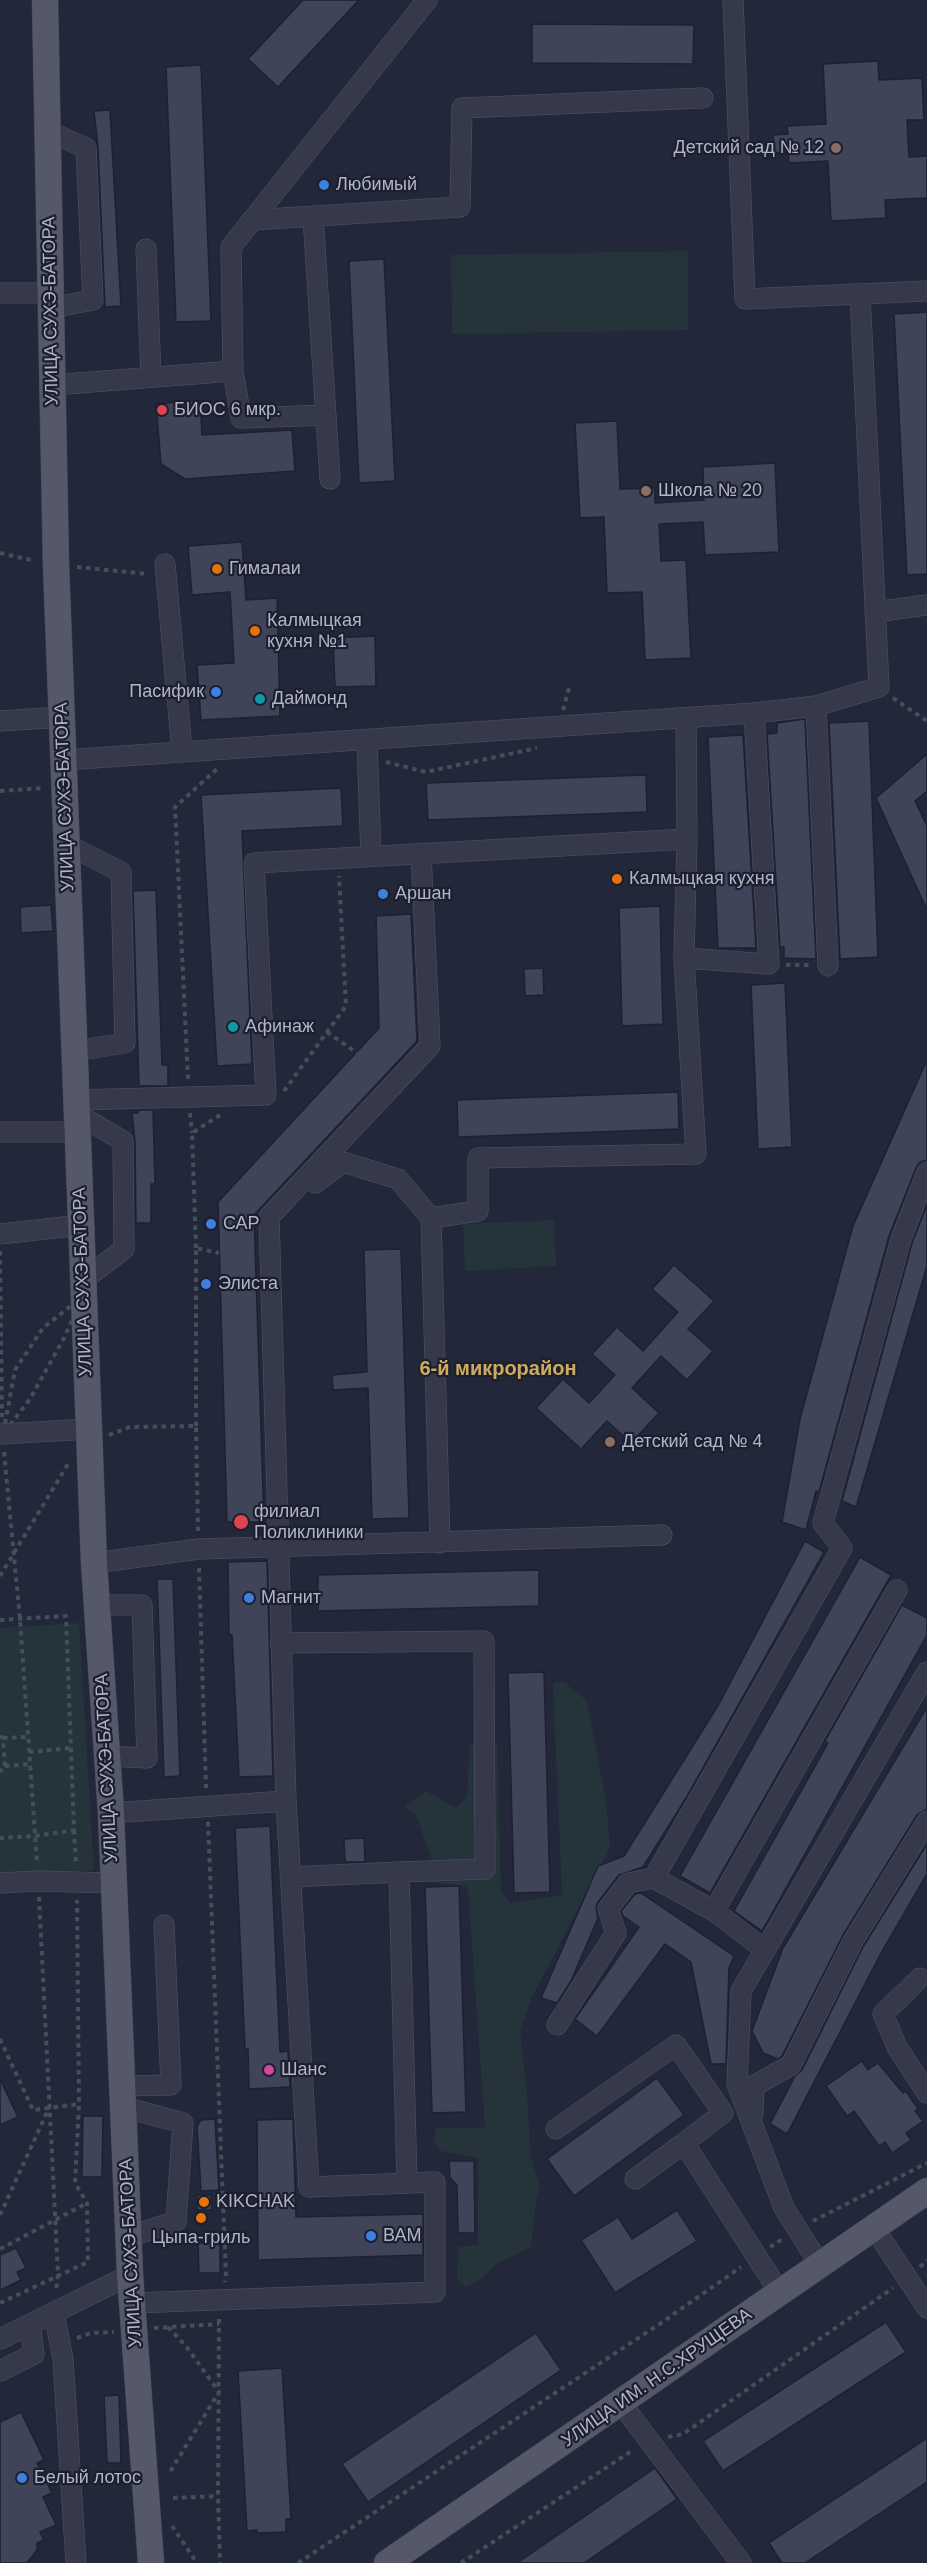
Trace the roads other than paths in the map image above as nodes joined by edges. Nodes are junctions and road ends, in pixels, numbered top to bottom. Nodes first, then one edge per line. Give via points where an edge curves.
1 (45, 0) edge
2 (427, 0) edge
3 (733, 0) edge
4 (703, 98) dead end
5 (48, 131) junction
6 (313, 216) junction
7 (252, 220) junction
8 (146, 249) dead end
9 (927, 291) edge
10 (0, 293) edge
11 (860, 294) junction
12 (51, 301) junction
13 (233, 371) junction
14 (151, 377) junction
15 (53, 384) junction
16 (326, 415) junction
17 (330, 479) dead end
18 (166, 570) road end
19 (927, 605) edge
20 (875, 612) junction
21 (816, 706) junction
22 (754, 713) junction
23 (62, 717) junction
24 (686, 719) junction
25 (0, 721) edge
26 (367, 740) junction
27 (182, 751) junction
28 (64, 760) junction
29 (687, 839) junction
30 (66, 844) junction
31 (421, 853) junction
32 (371, 856) junction
33 (684, 958) junction
34 (828, 966) road end
35 (74, 1051) junction
36 (76, 1115) junction
37 (0, 1132) edge
38 (927, 1172) edge
39 (269, 1217) junction
40 (431, 1218) junction
41 (81, 1226) junction
42 (0, 1234) edge
43 (83, 1288) junction
44 (1, 1434) edge
45 (89, 1436) junction
46 (662, 1535) dead end
47 (440, 1543) junction
48 (280, 1546) junction
49 (94, 1563) junction
50 (897, 1590) dead end
51 (97, 1605) junction
52 (280, 1643) junction
53 (927, 1672) edge
54 (107, 1756) junction
55 (286, 1801) junction
56 (111, 1814) junction
57 (927, 1821) edge
58 (399, 1872) junction
59 (291, 1877) junction
60 (654, 1878) junction
61 (0, 1883) edge
62 (113, 1883) junction
63 (714, 1911) junction
64 (164, 1925) dead end
65 (765, 1950) junction
66 (920, 1978) dead end
67 (557, 2025) dead end
68 (927, 2093) edge
69 (123, 2097) junction
70 (752, 2123) junction
71 (556, 2129) dead end
72 (684, 2144) junction
73 (635, 2179) dead end
74 (407, 2183) junction
75 (927, 2191) edge
76 (874, 2228) junction
77 (129, 2237) junction
78 (820, 2265) junction
79 (130, 2275) junction
80 (780, 2293) junction
81 (133, 2303) junction
82 (927, 2308) edge
83 (54, 2313) junction
84 (30, 2325) junction
85 (0, 2339) edge
86 (0, 2371) edge
87 (621, 2403) junction
88 (404, 2558) edge
89 (75, 2563) edge
90 (151, 2563) edge
91 (741, 2563) edge

1 - 5 main road, УЛИЦА СУХЭ-БАТОРА
2 - 7 street
3 - 11 street via 745,299
4 - 6 street via 462,108 460,207
5 - 12 main road, УЛИЦА СУХЭ-БАТОРА
5 - 12 street via 86,148 93,300
6 - 7 street
6 - 16 street
7 - 13 street via 231,247
8 - 14 street
9 - 11 street
10 - 12 street
11 - 20 street
12 - 15 main road, УЛИЦА СУХЭ-БАТОРА
13 - 14 street
13 - 16 street via 242,418
14 - 15 street
15 - 23 main road, УЛИЦА СУХЭ-БАТОРА
16 - 17 street
18 - 27 street
19 - 20 street
20 - 21 street via 879,687
21 - 22 street
21 - 34 street
22 - 24 street
22 - 33 street via 769,964
23 - 25 street
23 - 28 main road, УЛИЦА СУХЭ-БАТОРА
24 - 26 street
24 - 29 street
26 - 27 street
26 - 32 street
27 - 28 street
28 - 30 main road, УЛИЦА СУХЭ-БАТОРА
29 - 31 street
29 - 33 street
30 - 35 main road, УЛИЦА СУХЭ-БАТОРА
30 - 35 street via 121,872 125,1043
31 - 32 street
31 - 39 street via 430,1046
32 - 36 street via 254,863 266,1095
33 - 40 street via 696,1154 478,1158 478,1211
35 - 36 main road, УЛИЦА СУХЭ-БАТОРА
36 - 37 street
36 - 41 main road, УЛИЦА СУХЭ-БАТОРА
36 - 43 street via 123,1141 124,1250
38 - 60 street via 901,1239 823,1523 842,1548
39 - 40 street via 343,1162 398,1179
39 - 48 street
40 - 47 street
41 - 42 street
41 - 43 main road, УЛИЦА СУХЭ-БАТОРА
43 - 45 main road, УЛИЦА СУХЭ-БАТОРА
44 - 45 street
45 - 49 main road, УЛИЦА СУХЭ-БАТОРА
46 - 47 street
47 - 48 street
48 - 49 street via 199,1549
48 - 52 street
49 - 51 main road, УЛИЦА СУХЭ-БАТОРА
50 - 63 street
51 - 54 main road, УЛИЦА СУХЭ-БАТОРА
51 - 54 street via 142,1605 147,1758
52 - 55 street
52 - 58 street via 484,1641 485,1869
53 - 65 street
54 - 56 main road, УЛИЦА СУХЭ-БАТОРА
55 - 56 street
55 - 59 street
56 - 62 main road, УЛИЦА СУХЭ-БАТОРА
57 - 70 street via 853,1941 791,2065 754,2086
58 - 59 street
58 - 74 street
59 - 74 street via 309,2187
60 - 63 street
60 - 67 street via 628,1883 608,1909 616,1933
61 - 62 street
62 - 69 main road, УЛИЦА СУХЭ-БАТОРА
63 - 65 street
64 - 69 street via 171,2085
65 - 70 street via 741,1991 737,2084
66 - 68 street via 883,2014 897,2047
69 - 77 main road, УЛИЦА СУХЭ-БАТОРА
69 - 77 street via 183,2123 176,2221
70 - 78 street via 784,2208
71 - 72 street via 676,2045 723,2113
72 - 73 street
72 - 80 street
74 - 81 street via 435,2182 435,2292
75 - 76 main road, УЛИЦА ИМ. Н.С.ХРУЩЕВА
76 - 78 main road, УЛИЦА ИМ. Н.С.ХРУЩЕВА
76 - 82 street
77 - 79 main road, УЛИЦА СУХЭ-БАТОРА
78 - 80 main road, УЛИЦА ИМ. Н.С.ХРУЩЕВА
79 - 81 main road, УЛИЦА СУХЭ-БАТОРА
79 - 83 street
80 - 87 main road, УЛИЦА ИМ. Н.С.ХРУЩЕВА
81 - 90 main road, УЛИЦА СУХЭ-БАТОРА
83 - 84 street
83 - 89 street via 60,2345
84 - 85 street
84 - 86 street via 34,2354
87 - 88 main road, УЛИЦА ИМ. Н.С.ХРУЩЕВА
87 - 91 street

